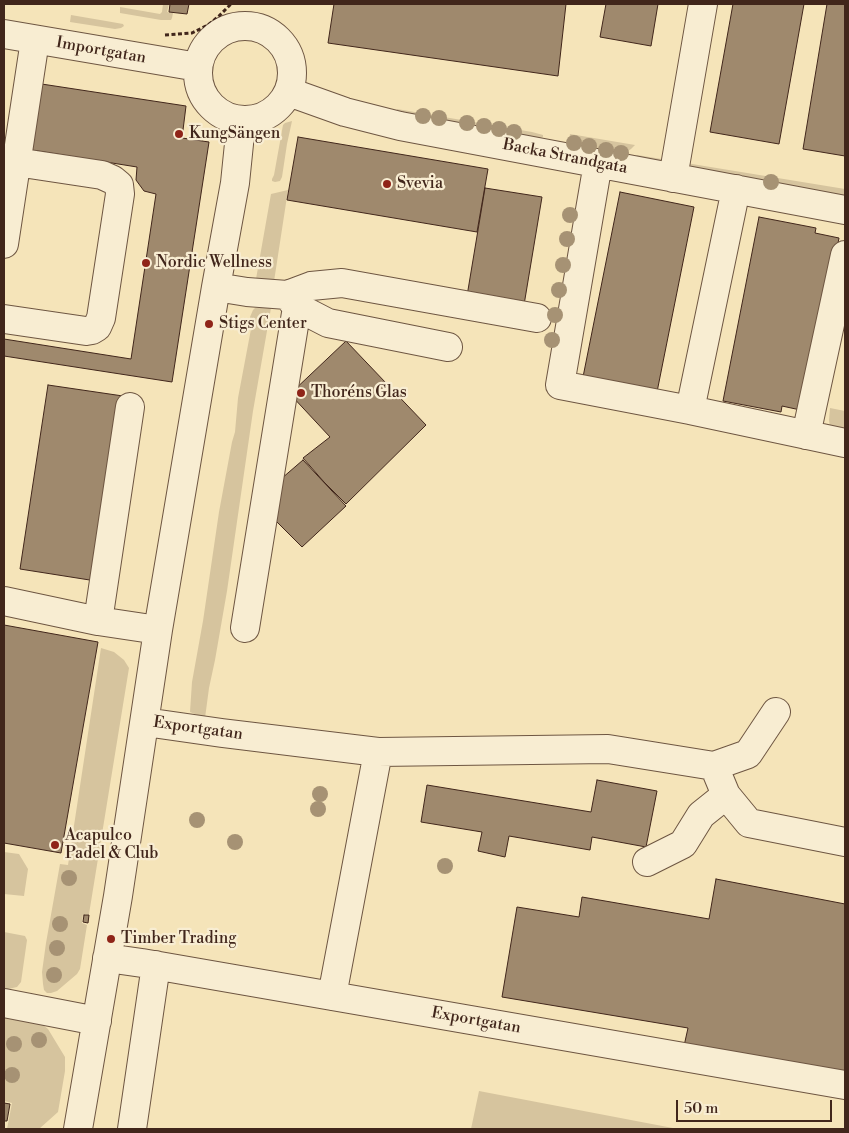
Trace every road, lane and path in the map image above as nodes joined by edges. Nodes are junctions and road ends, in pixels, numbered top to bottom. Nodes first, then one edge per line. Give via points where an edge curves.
1 (231, 4) edge
2 (703, 4) edge
3 (254, 15) edge
4 (4, 34) edge
5 (161, 35) dead end
6 (35, 40) junction
7 (198, 67) junction
8 (289, 92) junction
9 (240, 120) junction
10 (16, 162) junction
11 (598, 163) junction
12 (673, 178) junction
13 (736, 190) junction
14 (845, 210) edge
15 (4, 244) edge
16 (845, 255) edge
17 (216, 287) junction
18 (292, 301) junction
19 (537, 318) dead end
20 (4, 319) edge
21 (448, 347) dead end
22 (130, 407) dead end
23 (690, 410) junction
24 (806, 435) junction
25 (845, 443) edge
26 (4, 601) edge
27 (98, 621) junction
28 (245, 628) dead end
29 (158, 630) junction
30 (776, 712) dead end
31 (145, 722) junction
32 (378, 752) junction
33 (714, 766) junction
34 (726, 795) junction
35 (845, 842) edge
36 (647, 862) dead end
37 (107, 958) junction
38 (156, 965) junction
39 (332, 996) junction
40 (4, 1003) edge
41 (97, 1021) junction
42 (845, 1085) edge
43 (78, 1129) edge
44 (132, 1129) edge

1 - 5 path via 208,25 192,33
2 - 12 street
3 - 7 street via 223,31 206,46
3 - 8 street via 260,28 272,34 287,50 293,71
4 - 6 street, Importgatan
6 - 7 street, Importgatan
6 - 10 street
7 - 9 street via 201,90 208,103 219,113
8 - 9 street via 269,114 255,120
8 - 11 street, Backa Strandgata via 345,112 400,126
9 - 17 street, Exportgatan via 235,183
10 - 15 street
10 - 20 street via 102,175 119,185 120,194 97,327 86,331
11 - 12 street, Backa Strandgata
11 - 23 street via 560,385
12 - 13 street, Backa Strandgata
13 - 14 street, Backa Strandgata
13 - 23 street
16 - 24 street
17 - 18 street
17 - 29 street, Exportgatan
18 - 19 street via 311,286 342,284
18 - 21 street via 328,323
18 - 28 street
22 - 27 street
23 - 24 street
24 - 25 street
26 - 27 street
27 - 29 street
29 - 31 street, Exportgatan
30 - 33 street via 748,754
31 - 32 street, Exportgatan
31 - 37 street, Exportgatan
32 - 33 street, Exportgatan via 608,749
32 - 39 street
33 - 34 street
34 - 35 street via 749,823
34 - 36 street via 701,814 683,844
37 - 38 street, Exportgatan
37 - 41 street, Exportgatan
38 - 39 street, Exportgatan
38 - 44 street
39 - 42 street, Exportgatan
40 - 41 street
41 - 43 street, Exportgatan

